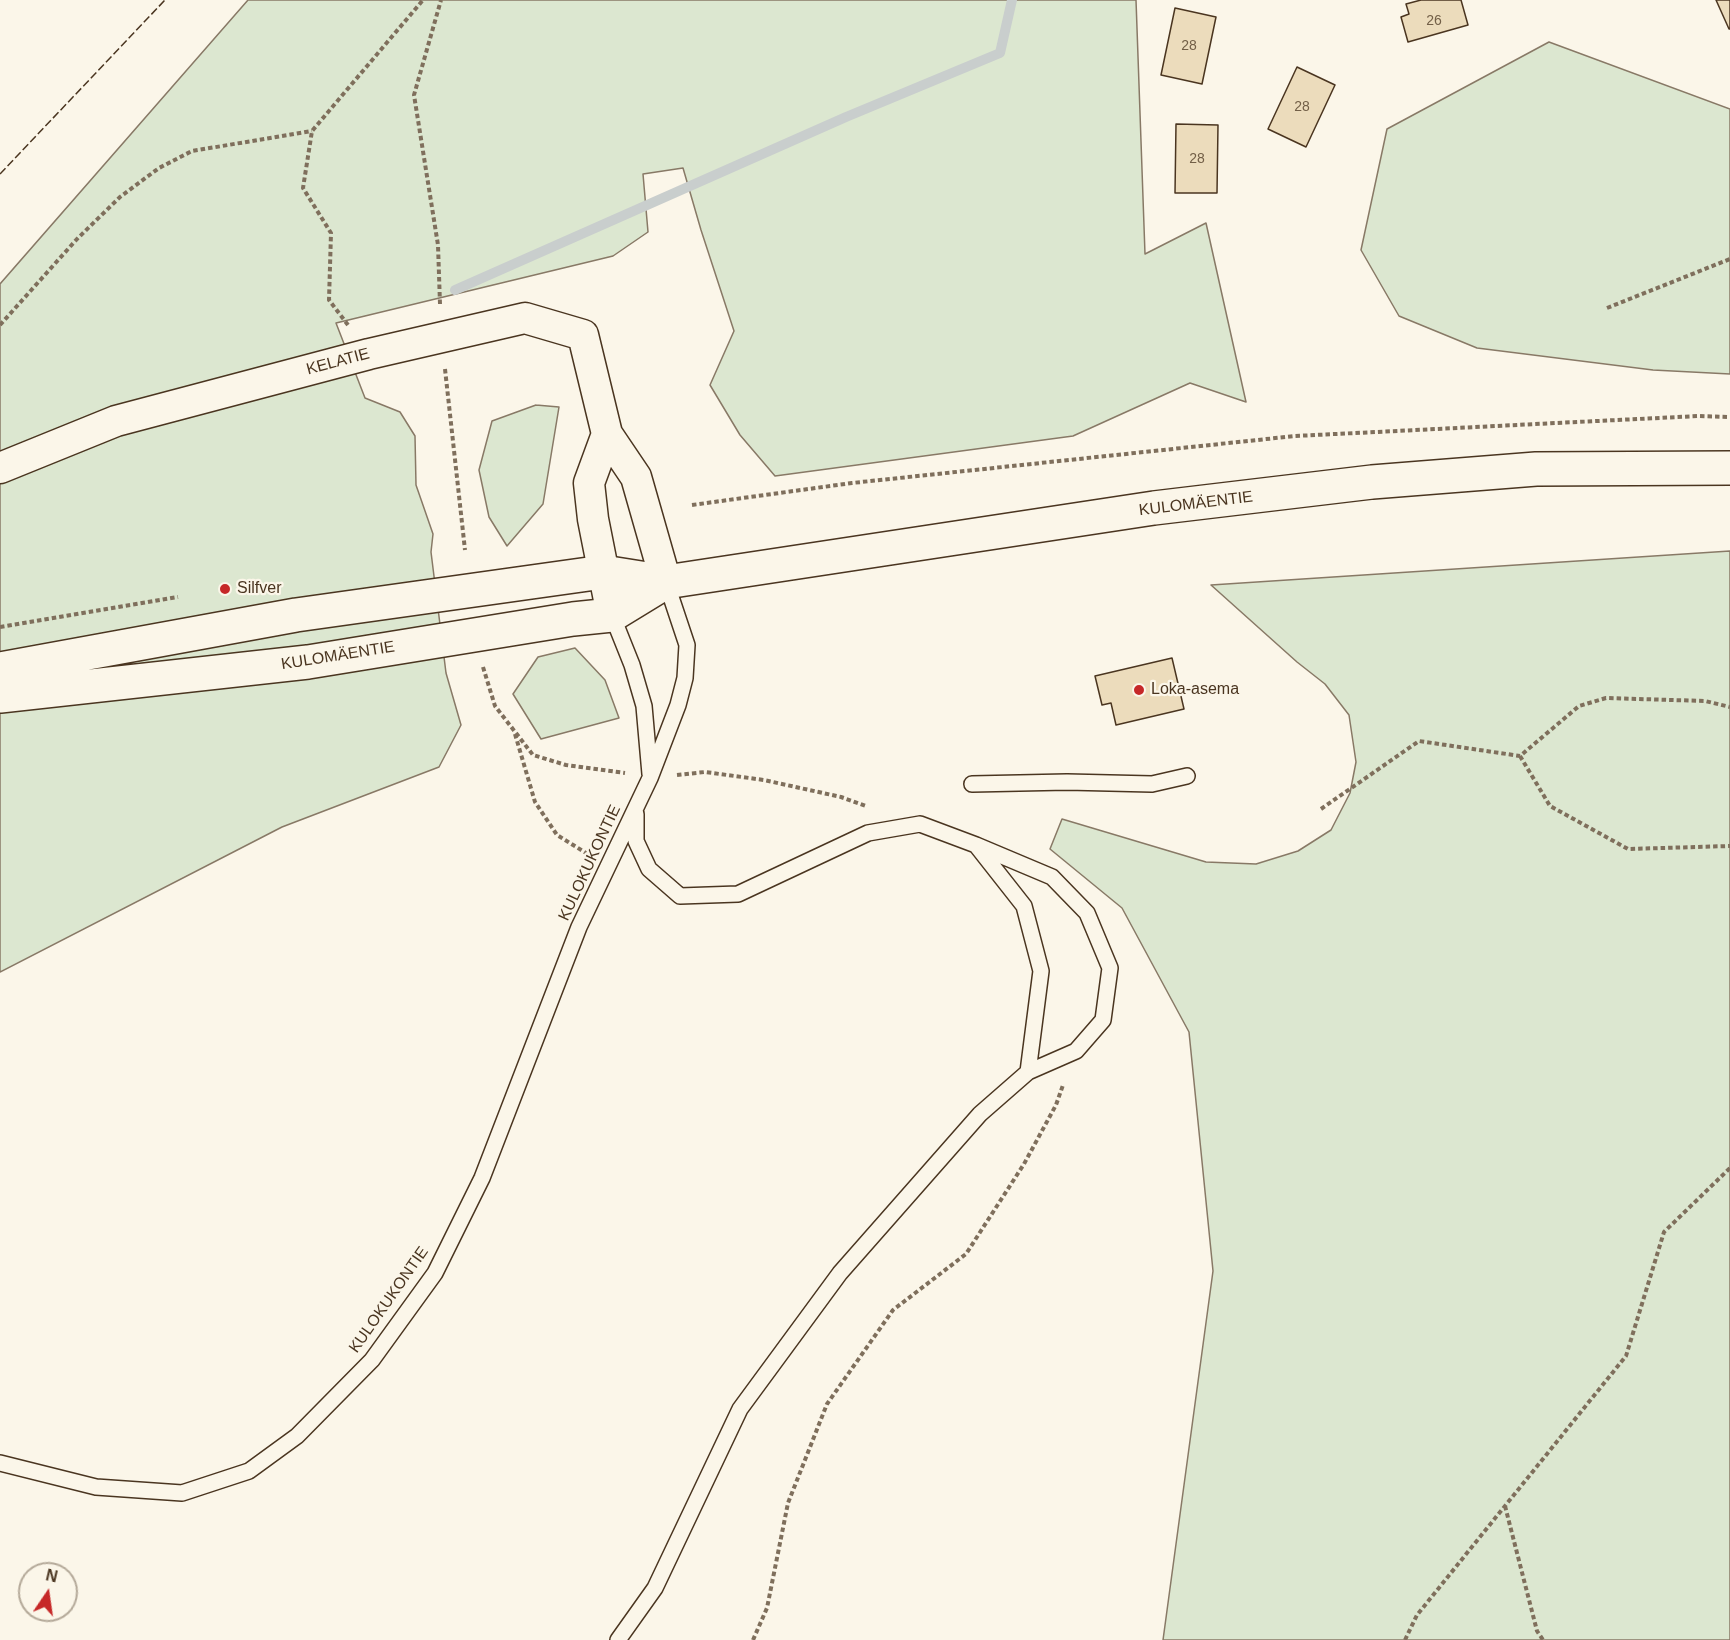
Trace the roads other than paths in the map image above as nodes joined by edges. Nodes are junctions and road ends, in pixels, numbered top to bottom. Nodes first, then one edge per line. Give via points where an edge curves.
1 (607, 434) junction
2 (0, 468) edge
3 (1730, 468) edge
4 (603, 572) junction
5 (666, 582) junction
6 (612, 615) junction
7 (0, 669) edge
8 (0, 696) edge
9 (1187, 776) dead end
10 (650, 778) junction
11 (972, 784) dead end
12 (636, 809) junction
13 (976, 845) junction
14 (1028, 1072) junction
15 (0, 1463) edge
16 (618, 1640) edge

1 - 2 street, KELATIE via 583,335 525,318 369,354 116,422
1 - 4 street via 589,483
1 - 5 street, KELATIE via 636,477
3 - 5 main road, KULOMÄENTIE via 1536,469 1372,483 1154,508
4 - 5 main road, KULOMÄENTIE
4 - 6 street
4 - 7 main road, KULOMÄENTIE via 296,615
5 - 6 main road, KULOMÄENTIE
5 - 10 lane, KULOKUKONTIE via 687,645 685,678
6 - 8 main road, KULOMÄENTIE via 308,662
6 - 10 lane, KULOKUKONTIE via 644,706
9 - 11 lane via 1152,784
10 - 12 lane, KULOKUKONTIE
12 - 13 lane via 636,841 649,869 680,896 738,894 868,833 920,824
12 - 15 lane, KULOKUKONTIE via 579,927 482,1179 435,1273 372,1360 297,1436 249,1471 182,1493 96,1487
13 - 14 lane via 1024,906 1041,970
13 - 14 lane via 1052,877 1088,913 1110,968 1103,1020 1076,1051
14 - 16 lane via 980,1114 840,1273 740,1409 655,1588

